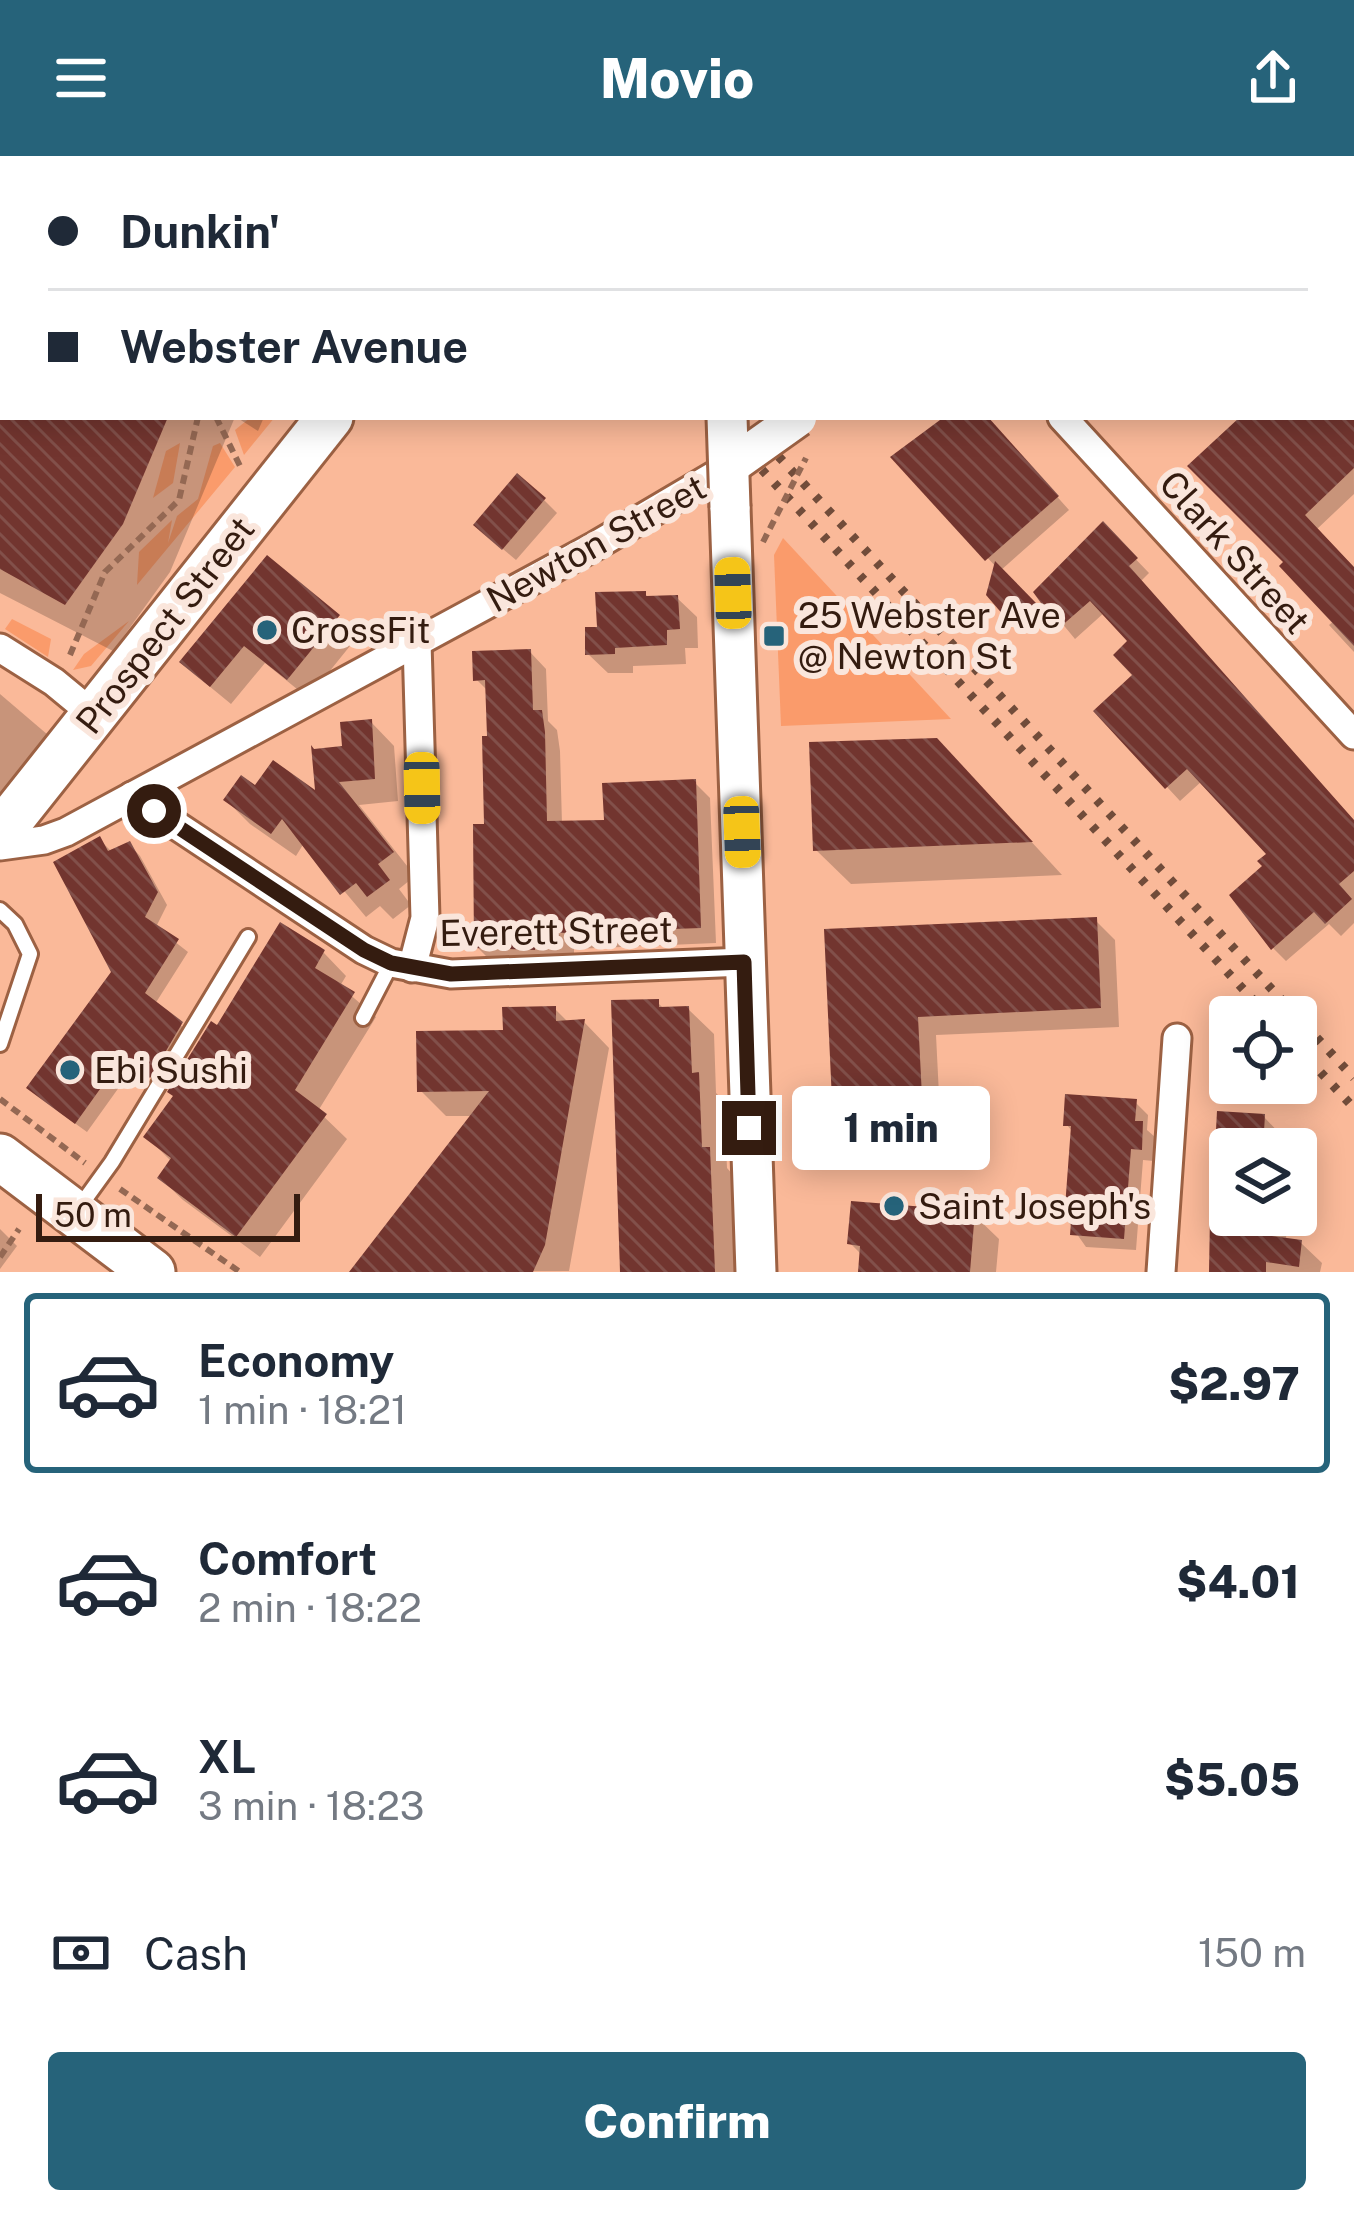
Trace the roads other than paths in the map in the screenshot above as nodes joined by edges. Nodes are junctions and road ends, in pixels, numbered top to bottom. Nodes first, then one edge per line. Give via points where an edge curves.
1 (328, 420) edge
2 (727, 420) edge
3 (1065, 420) edge
4 (805, 425) edge
5 (722, 484) junction
6 (417, 642) junction
7 (0, 648) edge
8 (94, 715) junction
9 (1354, 735) edge
10 (132, 796) junction
11 (0, 833) edge
12 (0, 846) edge
13 (0, 910) edge
14 (248, 937) dead end
15 (744, 962) junction
16 (402, 966) junction
17 (363, 1018) dead end
18 (1178, 1038) dead end
19 (0, 1044) edge
20 (0, 1157) edge
21 (75, 1213) junction
22 (152, 1272) edge
23 (756, 1272) edge
24 (1161, 1272) edge

1 - 8 main road, Prospect Street
2 - 5 main road, bridge
3 - 9 street, Clark Street
4 - 5 street, Newton Street, bridge
5 - 6 street, Newton Street
5 - 15 main road
6 - 10 street, Newton Street
6 - 16 street via 424,918
7 - 8 street
8 - 11 main road, Prospect Street
10 - 12 street, Newton Street via 44,840
10 - 16 street, Everett Street via 364,950
13 - 19 lane via 30,954
14 - 21 lane
15 - 16 street, Everett Street via 451,974
15 - 23 main road
16 - 17 lane
18 - 24 street
20 - 21 main road
21 - 22 main road

